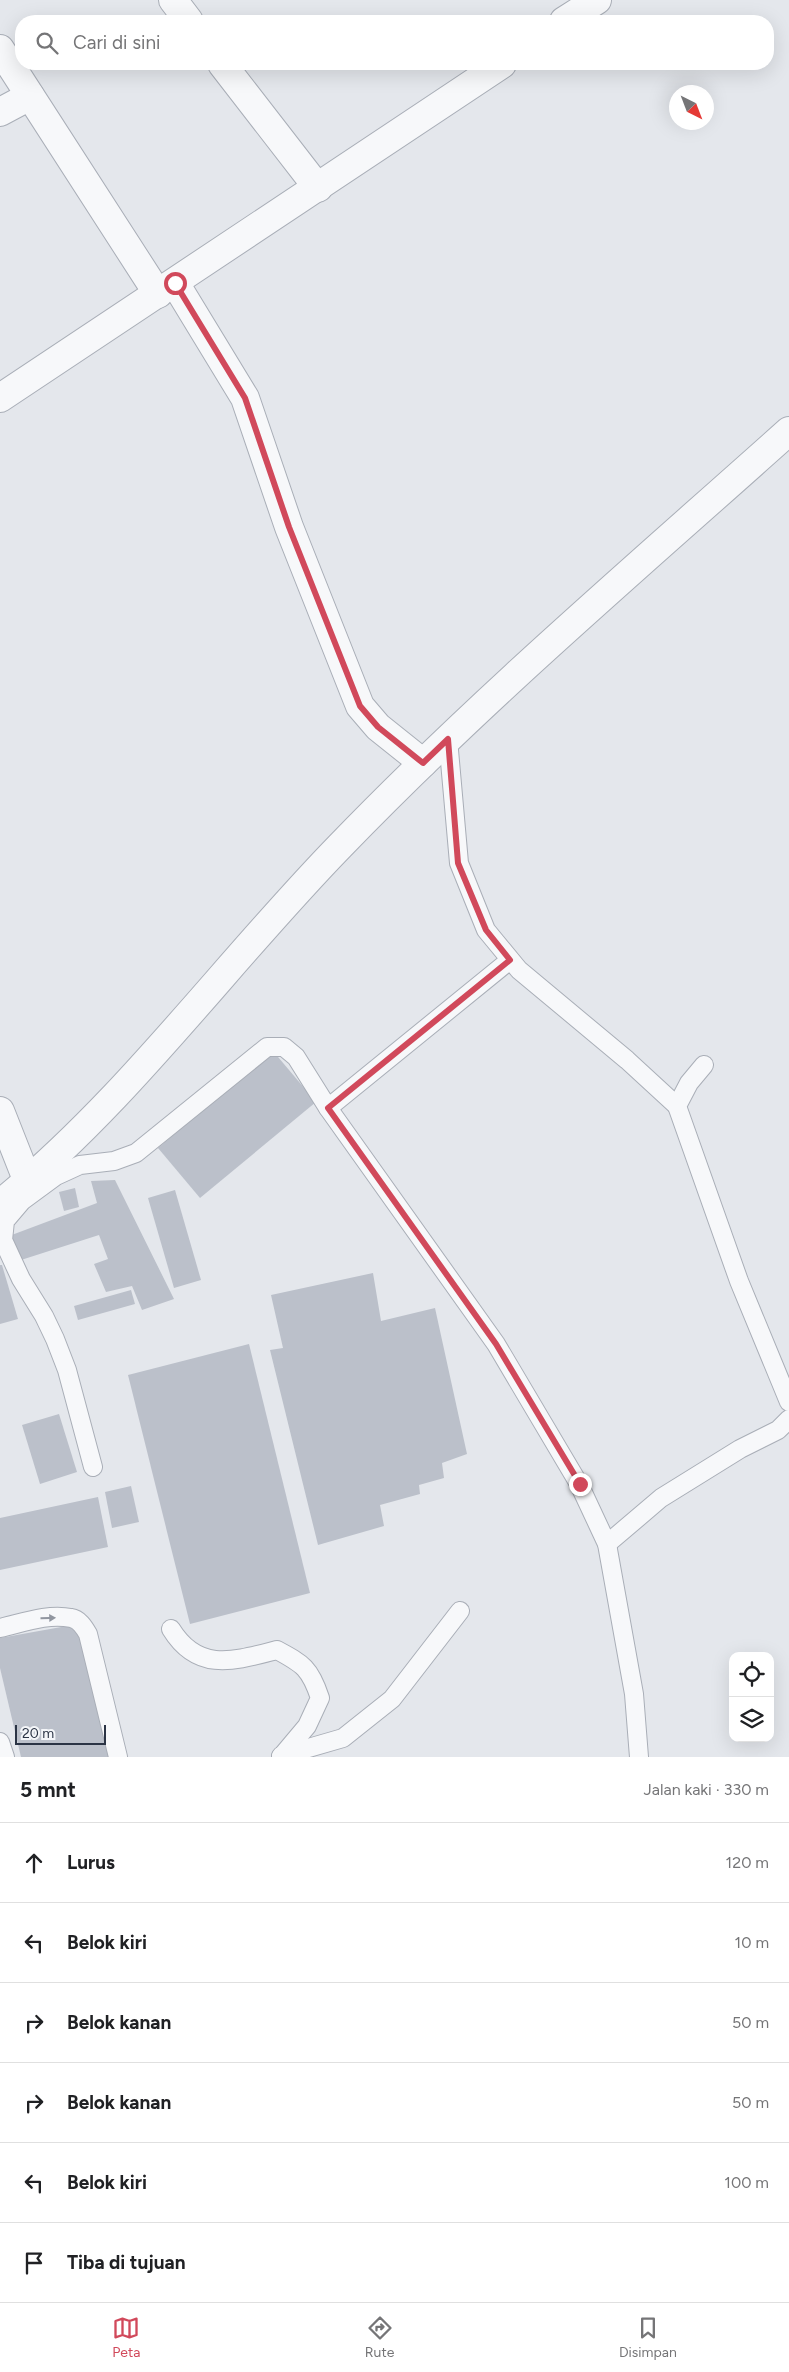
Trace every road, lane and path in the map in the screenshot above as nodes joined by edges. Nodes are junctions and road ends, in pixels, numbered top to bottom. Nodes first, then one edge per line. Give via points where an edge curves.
1 (173, 0) edge
2 (597, 0) edge
3 (184, 15) edge
4 (573, 15) edge
5 (0, 49) edge
6 (227, 70) edge
7 (493, 70) edge
8 (30, 96) junction
9 (0, 112) edge
10 (318, 188) junction
11 (166, 289) junction
12 (0, 398) edge
13 (789, 431) edge
14 (448, 739) junction
15 (423, 763) junction
16 (510, 960) junction
17 (704, 1065) dead end
18 (677, 1106) junction
19 (328, 1108) junction
20 (0, 1111) edge
21 (28, 1182) junction
22 (0, 1204) edge
23 (789, 1402) edge
24 (789, 1419) edge
25 (92, 1467) dead end
26 (607, 1544) junction
27 (460, 1612) dead end
28 (0, 1628) edge
29 (171, 1629) dead end
30 (0, 1742) edge
31 (5, 1757) edge
32 (118, 1757) edge
33 (281, 1757) edge
34 (639, 1757) edge

1 - 3 street
2 - 4 street
5 - 8 street
6 - 10 street
7 - 10 street
8 - 9 street
8 - 11 street
10 - 11 street
11 - 12 street
11 - 15 street via 245,398 289,527 360,706 378,727
13 - 14 street
14 - 15 street
14 - 16 lane via 458,863 486,930
15 - 21 street via 292,897 95,1118
16 - 18 lane
16 - 19 lane
17 - 18 lane
18 - 23 lane via 740,1281
19 - 25 lane via 296,1057 284,1047 267,1047 136,1153 114,1161 80,1165 56,1176 22,1201 5,1221 3,1240 20,1279 55,1339
19 - 26 lane via 496,1344 580,1484
20 - 21 street
21 - 22 street
24 - 26 lane via 778,1430 740,1449 661,1498
26 - 34 lane via 634,1694
27 - 33 lane via 392,1699 343,1738
28 -> 32 lane via 39,1618 72,1618 80,1622 88,1634
29 - 33 lane via 180,1643 198,1656 216,1661 277,1650 298,1661 313,1676 320,1698 307,1726
30 - 31 lane

